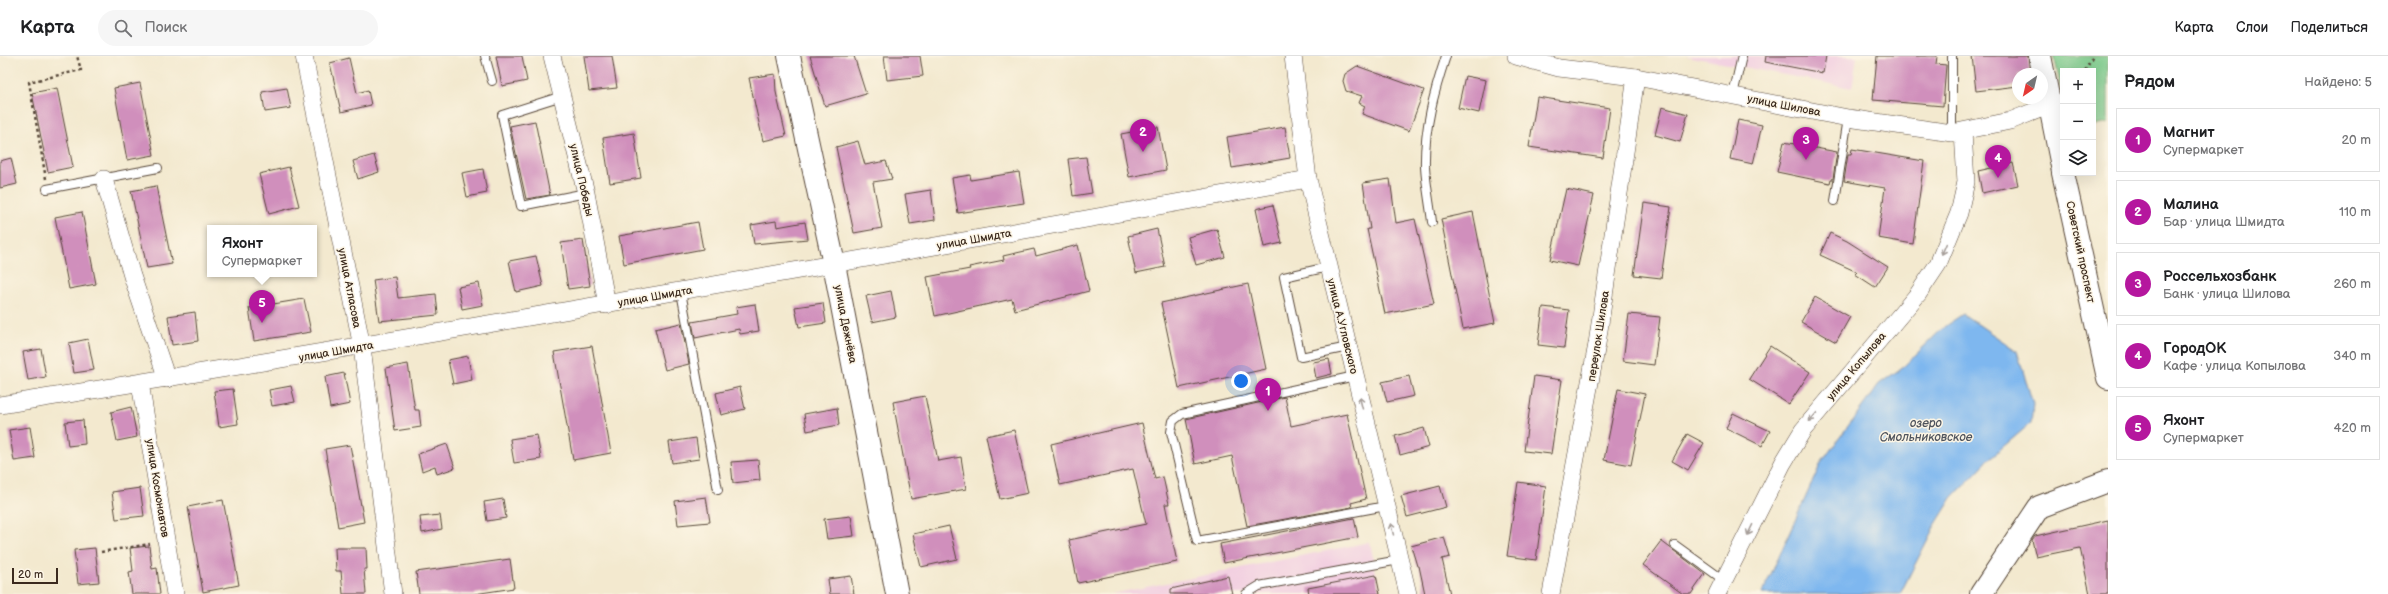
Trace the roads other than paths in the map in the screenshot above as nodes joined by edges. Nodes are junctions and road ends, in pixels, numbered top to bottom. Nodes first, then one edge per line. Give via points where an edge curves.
1 (304, 56) edge
2 (485, 56) edge
3 (552, 56) edge
4 (789, 56) edge
5 (1293, 56) edge
6 (1305, 56) edge
7 (1446, 56) edge
8 (1516, 56) edge
9 (1742, 56) edge
10 (1952, 56) edge
11 (2040, 56) edge
12 (1559, 62) edge
13 (1296, 74) junction
14 (1636, 77) junction
15 (492, 81) dead end
16 (1733, 95) junction
17 (562, 96) junction
18 (2050, 105) junction
19 (1848, 118) junction
20 (1958, 132) junction
21 (2060, 157) edge
22 (158, 168) dead end
23 (2064, 176) edge
24 (104, 179) junction
25 (1308, 179) junction
26 (47, 189) road end
27 (586, 193) junction
28 (1835, 201) dead end
29 (1432, 222) dead end
30 (834, 264) junction
31 (1328, 267) junction
32 (681, 292) junction
33 (607, 304) junction
34 (362, 347) junction
35 (1348, 348) junction
36 (1355, 376) junction
37 (2108, 378) edge
38 (167, 379) junction
39 (140, 383) junction
40 (0, 405) edge
41 (2108, 481) edge
42 (718, 490) dead end
43 (1386, 506) junction
44 (1675, 545) dead end
45 (1399, 560) junction
46 (1721, 588) edge
47 (175, 594) edge
48 (393, 594) edge
49 (897, 594) edge
50 (1246, 594) edge
51 (1408, 594) edge
52 (1551, 594) edge
53 (1981, 594) edge

1 - 34 street, улица Атласова
2 - 15 lane
3 - 17 street, улица Победы
4 - 30 main road, улица Дежнёва
5 - 13 street, улица А.Угловского
6 - 13 street
7 - 29 lane via 1433,94 1427,131 1425,167
8 - 12 street, улица Шилова
9 - 16 lane
10 - 20 lane
11 - 18 main road, Советский проспект
12 - 14 street, улица Шилова
13 - 25 street, улица А.Угловского
14 - 16 street, улица Шилова
14 - 52 street, переулок Шилова via 1597,344
16 - 19 street, улица Шилова
17 - 27 street, улица Победы
17 - 27 lane via 502,115 521,206
18 - 20 street, улица Шилова via 2010,121
18 - 21 main road, Советский проспект
19 - 20 street, улица Шилова
19 - 28 lane
20 -> 46 street, улица Копылова via 1966,182 1960,213 1938,264 1918,294 1802,430
22 - 24 lane
23 - 37 main road, Советский проспект
24 - 26 lane
24 - 38 street via 132,276
25 - 30 street, улица Шмидта
25 - 31 street, улица А.Угловского
27 - 33 street, улица Победы
30 - 32 street, улица Шмидта
30 - 49 main road, улица Дежнёва
31 - 35 street, улица А.Угловского
31 - 35 lane via 1284,277 1302,358
32 - 33 street, улица Шмидта
32 - 42 lane
33 - 34 street, улица Шмидта
34 - 38 street, улица Шмидта
34 - 48 street, улица Атласова
35 - 36 street, улица А.Угловского
43 -> 36 street, улица А.Угловского
36 - 43 lane via 1182,414 1173,421 1171,432 1191,520 1197,541
38 - 39 street, улица Шмидта
39 - 40 street, улица Шмидта
39 - 47 street, улица Космонавтов
41 - 53 main road via 2039,507
45 -> 43 street, улица А.Угловского
44 - 46 lane
45 - 50 lane via 1259,586
45 - 51 street, улица А.Угловского

